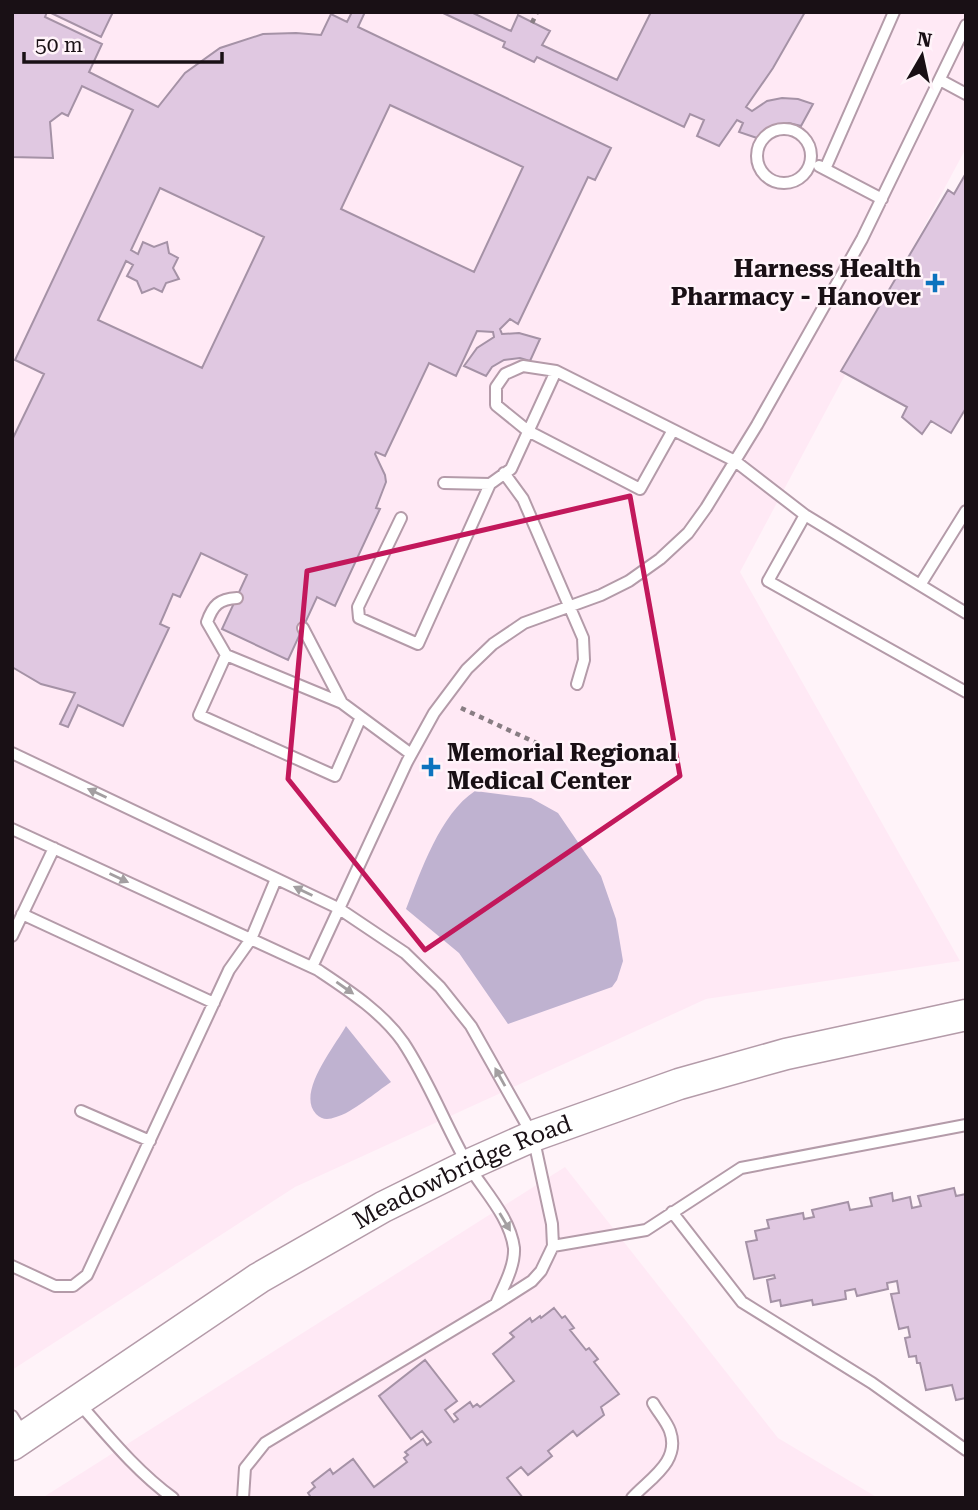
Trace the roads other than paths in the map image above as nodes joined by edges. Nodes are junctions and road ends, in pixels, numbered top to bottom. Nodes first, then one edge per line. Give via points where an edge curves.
1 (894, 12) edge
2 (966, 25) edge
3 (940, 80) junction
4 (966, 94) edge
5 (810, 161) junction
6 (825, 169) junction
7 (882, 198) junction
8 (556, 371) junction
9 (673, 430) junction
10 (528, 431) junction
11 (735, 461) junction
12 (504, 473) junction
13 (444, 483) dead end
14 (490, 484) junction
15 (805, 515) junction
16 (401, 518) dead end
17 (964, 518) edge
18 (920, 585) junction
19 (237, 598) dead end
20 (568, 606) junction
21 (966, 613) edge
22 (303, 628) dead end
23 (226, 655) junction
24 (577, 684) dead end
25 (966, 692) edge
26 (342, 703) junction
27 (361, 718) junction
28 (12, 752) edge
29 (411, 754) junction
30 (12, 829) edge
31 (54, 848) junction
32 (276, 879) junction
33 (338, 908) junction
34 (22, 914) junction
35 (12, 936) edge
36 (251, 939) junction
37 (312, 967) junction
38 (214, 1003) junction
39 (966, 1015) edge
40 (81, 1111) dead end
41 (966, 1125) edge
42 (533, 1136) junction
43 (150, 1140) junction
44 (468, 1165) junction
45 (672, 1212) junction
46 (553, 1246) junction
47 (12, 1266) edge
48 (496, 1304) junction
49 (78, 1402) junction
50 (653, 1403) dead end
51 (17, 1433) edge
52 (966, 1450) edge
53 (173, 1498) edge
54 (243, 1498) edge
55 (632, 1498) edge

1 - 6 lane
2 - 3 lane
3 - 4 lane
3 - 7 lane
5 - 5 lane via 805,140 790,130 765,136 757,153 766,177 782,183 798,179
5 - 6 lane
6 - 7 lane
7 - 11 lane
8 - 9 lane
8 - 10 lane
8 - 10 lane via 523,366 505,374 496,387 496,405
9 - 10 lane via 640,489
9 - 11 lane
10 - 12 lane via 511,469
11 - 15 lane
11 - 20 lane via 688,533 660,559 629,581
12 - 14 lane
12 - 20 lane via 523,499
13 - 14 lane
14 - 16 lane via 418,644 359,618 358,607
15 - 18 lane
15 - 25 lane via 768,581
17 - 18 lane
18 - 21 lane
19 - 23 lane via 223,598 207,622
20 - 24 lane via 585,647
20 - 29 lane via 524,623 467,669
22 - 26 lane
23 - 26 lane
23 - 27 lane via 199,715 335,776
26 - 27 lane
27 - 29 lane
32 -> 28 lane
29 - 33 lane
30 - 31 lane
31 - 34 lane
31 -> 36 lane
33 -> 32 lane
32 - 36 lane
33 - 37 lane
42 -> 33 lane via 471,1026 440,987 405,953
34 - 35 lane
34 - 38 lane
36 - 37 lane
36 - 38 lane via 229,970
37 -> 44 lane via 362,1000 401,1040
38 - 43 lane
39 - 42 main road, Meadowbridge Road via 786,1054 692,1080
40 - 43 lane
41 - 45 lane via 741,1168
42 - 44 main road, Meadowbridge Road
42 - 46 lane
43 - 47 lane via 87,1275 73,1286 55,1286
44 -> 48 lane via 511,1231 514,1252 510,1272
44 - 49 main road, Meadowbridge Road via 290,1259
45 - 46 lane via 646,1230
45 - 52 lane via 742,1302 872,1383
46 - 48 lane via 532,1281
48 - 54 lane via 265,1443 245,1468
49 - 51 main road, Meadowbridge Road
49 - 53 lane via 119,1450
50 - 55 lane via 671,1432 672,1451 664,1469

